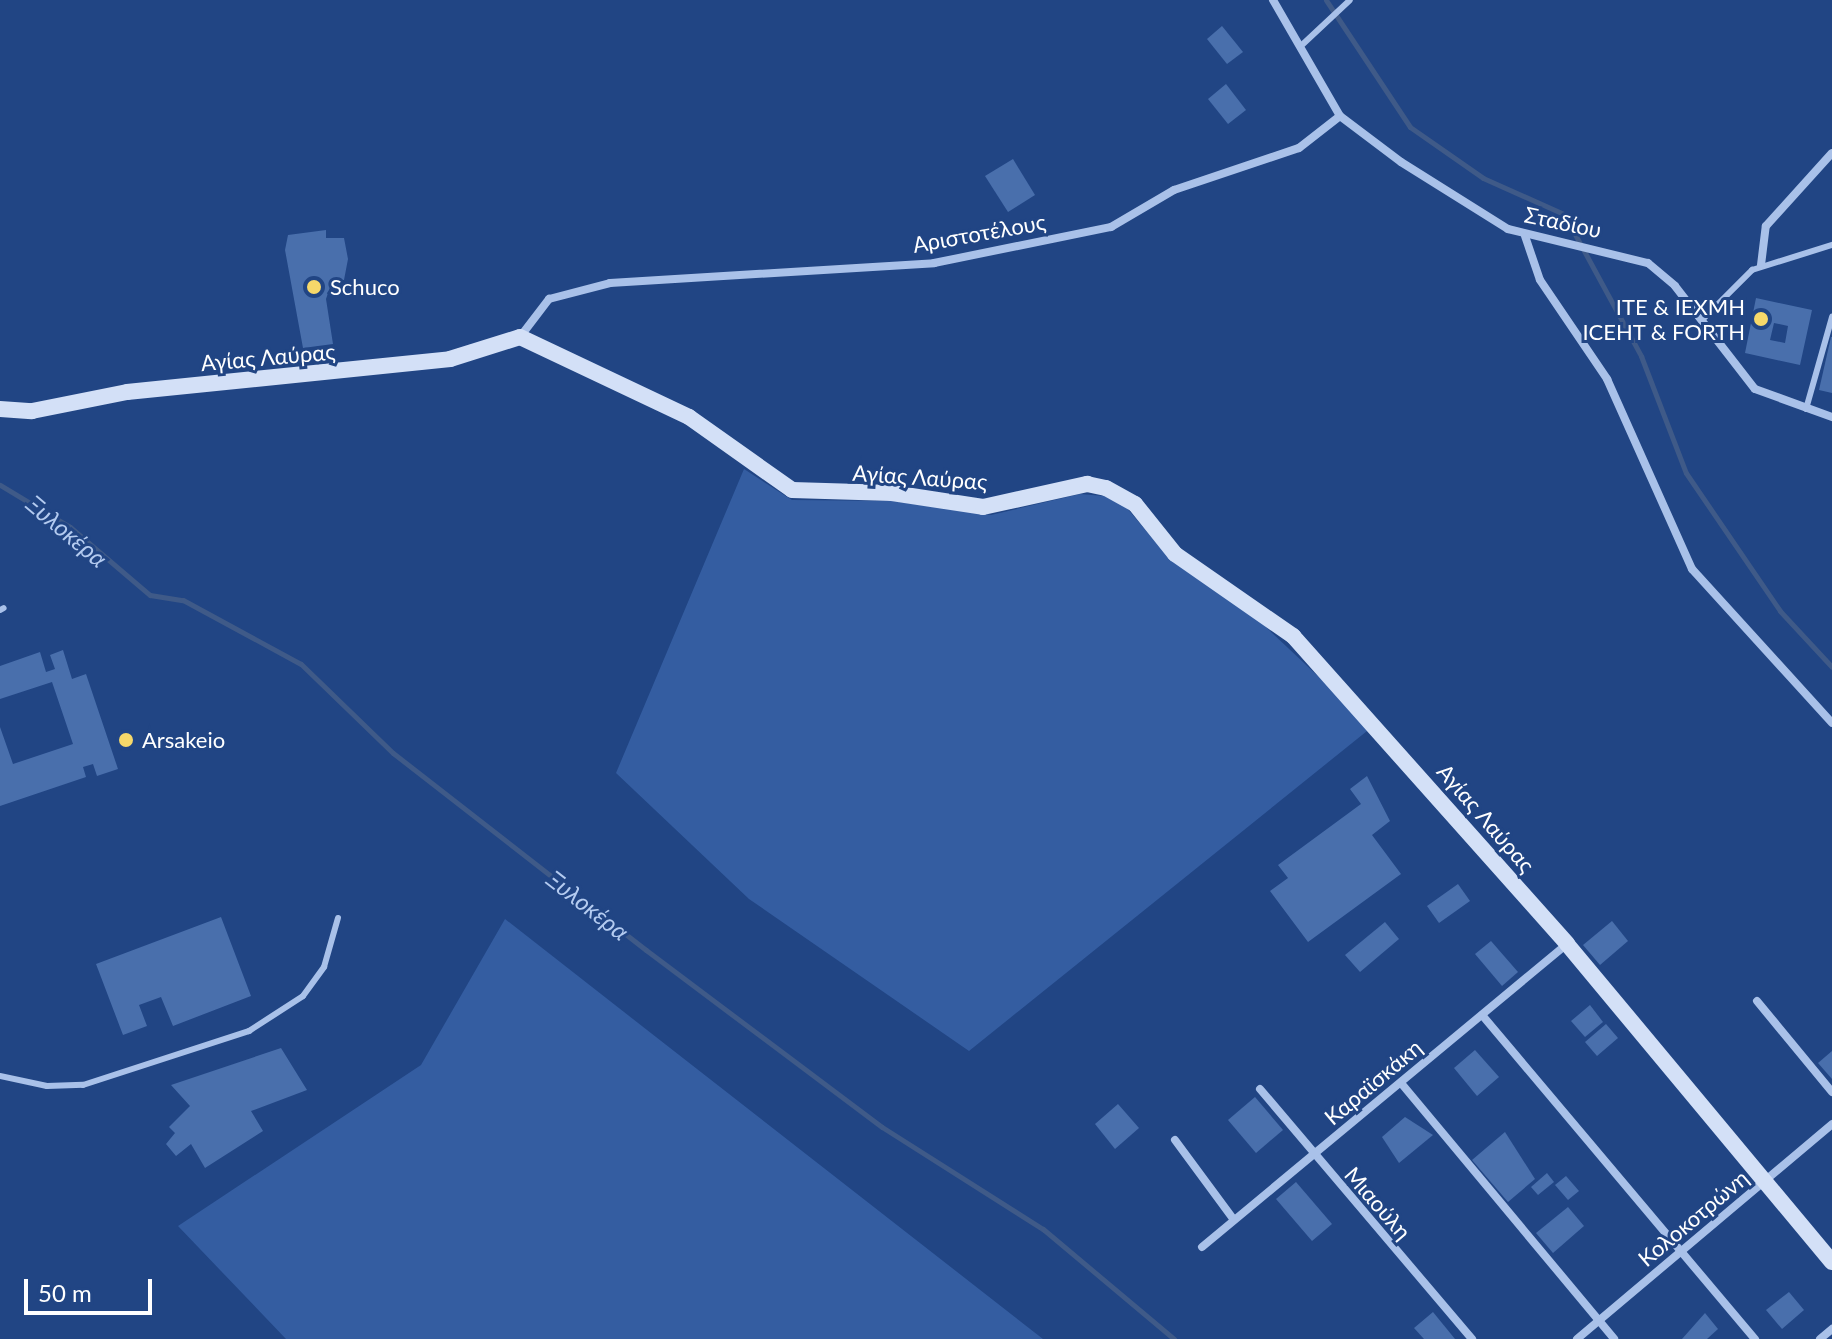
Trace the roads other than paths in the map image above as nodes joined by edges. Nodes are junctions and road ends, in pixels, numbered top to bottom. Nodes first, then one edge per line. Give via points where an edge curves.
1 (1273, 0) edge
2 (1350, 0) edge
3 (1303, 44) junction
4 (1340, 116) junction
5 (1832, 153) edge
6 (1525, 236) junction
7 (1832, 245) edge
8 (1761, 265) junction
9 (1832, 317) edge
10 (1702, 320) junction
11 (520, 337) junction
12 (0, 409) edge
13 (1806, 409) junction
14 (1832, 417) edge
15 (1832, 723) edge
16 (338, 918) dead end
17 (1567, 944) junction
18 (1757, 1001) dead end
19 (1482, 1015) junction
20 (0, 1076) edge
21 (1401, 1083) junction
22 (1260, 1089) dead end
23 (1832, 1092) edge
24 (1832, 1124) edge
25 (1824, 1131) junction
26 (1175, 1140) dead end
27 (1832, 1140) edge
28 (1313, 1155) junction
29 (1765, 1182) junction
30 (1234, 1220) junction
31 (1202, 1247) dead end
32 (1681, 1251) junction
33 (1832, 1262) edge
34 (1599, 1321) junction
35 (1832, 1329) edge
36 (1472, 1339) edge
37 (1577, 1339) edge
38 (1614, 1339) edge
39 (1755, 1339) edge
40 (1820, 1339) edge

1 - 3 street, Σταδίου
2 - 3 lane via 1327,16
3 - 4 street, Σταδίου
4 - 6 street, Σταδίου via 1432,183
4 - 11 street, Αριστοτέλους via 1299,148 1174,190 1111,227 934,263 610,283 549,299
5 - 8 street via 1766,226
6 - 10 street, Σταδίου via 1599,249 1657,269
6 - 15 street via 1540,280 1607,379 1692,569
7 - 8 lane
8 - 10 lane via 1736,280
9 - 13 lane
10 - 13 street, Σταδίου via 1755,389
11 - 12 street, Αγίας Λαύρας via 450,359 378,369 127,392 32,411
11 - 17 street, Αγίας Λαύρας via 689,417 792,490 892,493 983,507 1087,484 1135,504 1175,554 1293,636
13 - 14 street, Σταδίου
16 - 20 lane via 324,967 303,996 249,1031 83,1085 47,1086
17 - 19 street, Καραϊσκάκη
17 - 29 street, Αγίας Λαύρας
18 - 23 street
19 - 21 street, Καραϊσκάκη
19 - 32 street
21 - 28 street, Καραϊσκάκη
21 - 34 street
22 - 28 street, Μιαούλη
24 - 25 street, Κολοκοτρώνη
25 - 27 street
25 - 29 street, Κολοκοτρώνη
26 - 30 street
28 - 30 street, Καραϊσκάκη
28 - 36 street, Μιαούλη
29 - 32 street, Κολοκοτρώνη
29 - 33 street, Αγίας Λαύρας
30 - 31 street, Καραϊσκάκη
32 - 34 street, Κολοκοτρώνη
32 - 39 street
34 - 37 street, Κολοκοτρώνη
34 - 38 street
35 - 40 street

